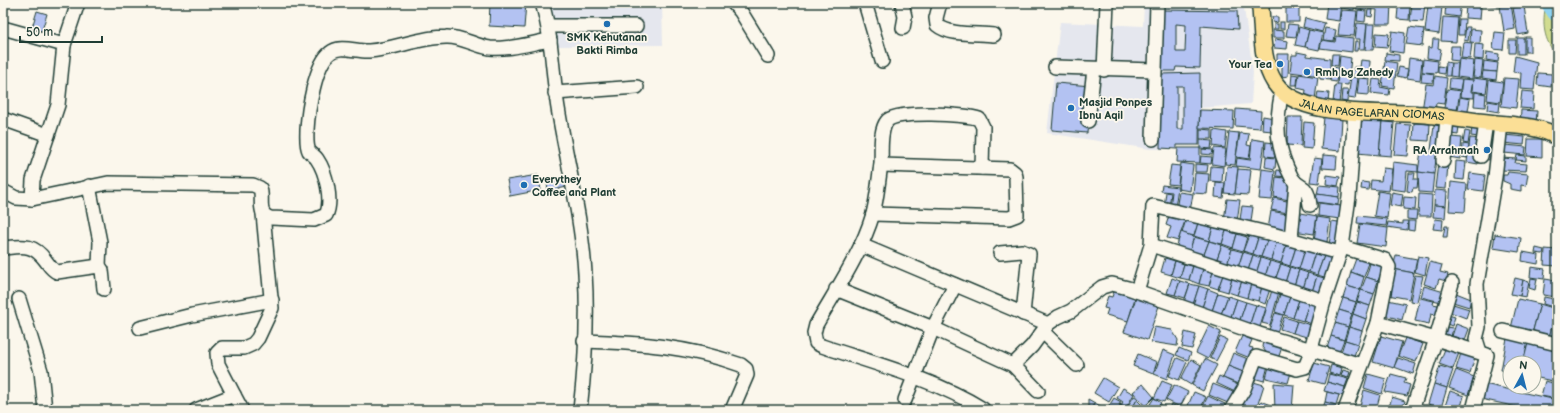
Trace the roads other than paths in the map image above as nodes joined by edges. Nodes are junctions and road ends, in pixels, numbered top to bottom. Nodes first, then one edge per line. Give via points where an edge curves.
1 (78, 3) edge
2 (542, 3) edge
3 (733, 3) edge
4 (864, 3) edge
5 (902, 3) edge
6 (940, 3) edge
7 (1107, 3) edge
8 (1157, 3) edge
9 (1260, 3) edge
10 (548, 26) junction
11 (636, 26) dead end
12 (3, 28) edge
13 (903, 28) dead end
14 (994, 35) dead end
15 (550, 40) junction
16 (64, 45) junction
17 (768, 56) dead end
18 (882, 61) dead end
19 (1055, 67) dead end
20 (1099, 69) junction
21 (1154, 70) junction
22 (637, 87) dead end
23 (1282, 91) junction
24 (555, 93) junction
25 (1355, 111) junction
26 (1448, 118) junction
27 (3, 119) edge
28 (1088, 121) dead end
29 (1493, 123) junction
30 (48, 136) junction
31 (1557, 137) edge
32 (1153, 139) dead end
33 (1482, 156) dead end
34 (1443, 161) dead end
35 (881, 165) junction
36 (982, 168) junction
37 (1296, 183) junction
38 (89, 186) junction
39 (3, 191) edge
40 (32, 199) junction
41 (1310, 205) dead end
42 (263, 214) junction
43 (873, 214) junction
44 (1291, 239) junction
45 (861, 245) junction
46 (1151, 245) junction
47 (3, 248) edge
48 (1341, 250) junction
49 (1000, 253) dead end
50 (100, 266) junction
51 (1452, 283) dead end
52 (954, 285) junction
53 (104, 289) dead end
54 (836, 289) junction
55 (1137, 291) junction
56 (19, 299) dead end
57 (272, 300) junction
58 (1324, 301) junction
59 (1023, 314) junction
60 (1378, 323) junction
61 (140, 328) dead end
62 (933, 328) junction
63 (1046, 328) junction
64 (1503, 331) dead end
65 (1436, 338) junction
66 (584, 342) junction
67 (1557, 344) edge
68 (1311, 350) junction
69 (1480, 352) junction
70 (1013, 365) junction
71 (1361, 365) junction
72 (1077, 366) dead end
73 (913, 376) junction
74 (1038, 391) dead end
75 (234, 395) junction
76 (905, 400) dead end
77 (983, 409) edge
78 (45, 410) edge
79 (196, 410) edge
80 (242, 410) edge
81 (580, 410) edge
82 (732, 410) edge
83 (1231, 410) edge
84 (1345, 410) edge
85 (1412, 410) edge
86 (1473, 410) edge

1 - 16 street
2 - 10 street
3 - 17 street
4 - 18 street
5 - 13 street via 905,17
6 - 14 street via 936,18 936,25 939,27
7 - 20 street
8 - 21 street
9 - 23 main road, JALAN PAGELARAN CIOMAS via 1267,65 1275,83
10 - 11 street
10 - 15 street
12 - 16 street
15 - 24 street
15 - 42 street via 498,48 447,36 376,50 333,51 324,60 320,71 311,102 307,131 309,151 317,159 323,174 329,200 328,212 324,217 314,220 271,218
16 - 30 street via 58,105
19 - 20 street
20 - 21 street
20 - 28 street
21 - 32 street
22 - 24 street
23 - 25 main road, JALAN PAGELARAN CIOMAS via 1306,104
23 - 37 street via 1277,114 1277,131
24 - 66 street via 572,180 585,272
25 - 26 main road, JALAN PAGELARAN CIOMAS
25 - 48 street via 1349,197
26 - 29 main road, JALAN PAGELARAN CIOMAS
26 - 34 street
27 - 30 street
29 - 31 main road, JALAN PAGELARAN CIOMAS via 1548,132
29 - 33 street
29 - 69 street via 1496,177 1477,284 1479,327 1476,339
30 - 40 street via 33,180
35 - 36 street
35 - 36 street via 883,132 889,118 906,115 960,115 976,118 983,124
35 - 43 street
36 - 43 street via 1010,169 1015,173 1018,210 1016,217
37 - 41 street via 1307,190
37 - 44 street
38 - 40 street
38 - 42 street via 136,182 253,185 260,188
38 - 50 street via 100,242
39 - 40 street via 16,198
42 - 57 street
43 - 45 street
44 - 46 street via 1153,206
44 - 48 street
45 - 52 street
45 - 54 street
46 - 55 street
46 - 58 street
47 - 50 street via 25,247 38,250 57,272
48 - 58 street
48 - 60 street via 1378,257 1388,263
49 - 59 street via 1022,251 1029,254
50 - 53 street
51 - 65 street
52 - 59 street
52 - 62 street
54 - 62 street
54 - 73 street via 816,325 816,343
55 - 63 street via 1108,284 1071,311 1058,317
55 - 68 street
56 - 78 street via 41,371
57 - 61 street
57 - 75 street via 270,314 256,341 244,348 222,348 217,352 218,364
58 - 68 street
59 - 63 street
60 - 65 street
60 - 71 street
62 - 70 street
62 - 73 street
63 - 70 street
63 - 72 street
64 - 67 street
65 - 69 street
65 - 85 street
66 - 81 street
66 - 82 street via 640,343 677,348 741,364 747,375
68 - 71 street
68 - 83 street via 1305,366 1297,369 1256,357 1244,389
69 - 86 street via 1487,355
70 - 74 street
71 - 84 street
73 - 76 street
73 - 77 street
75 - 79 street
75 - 80 street

